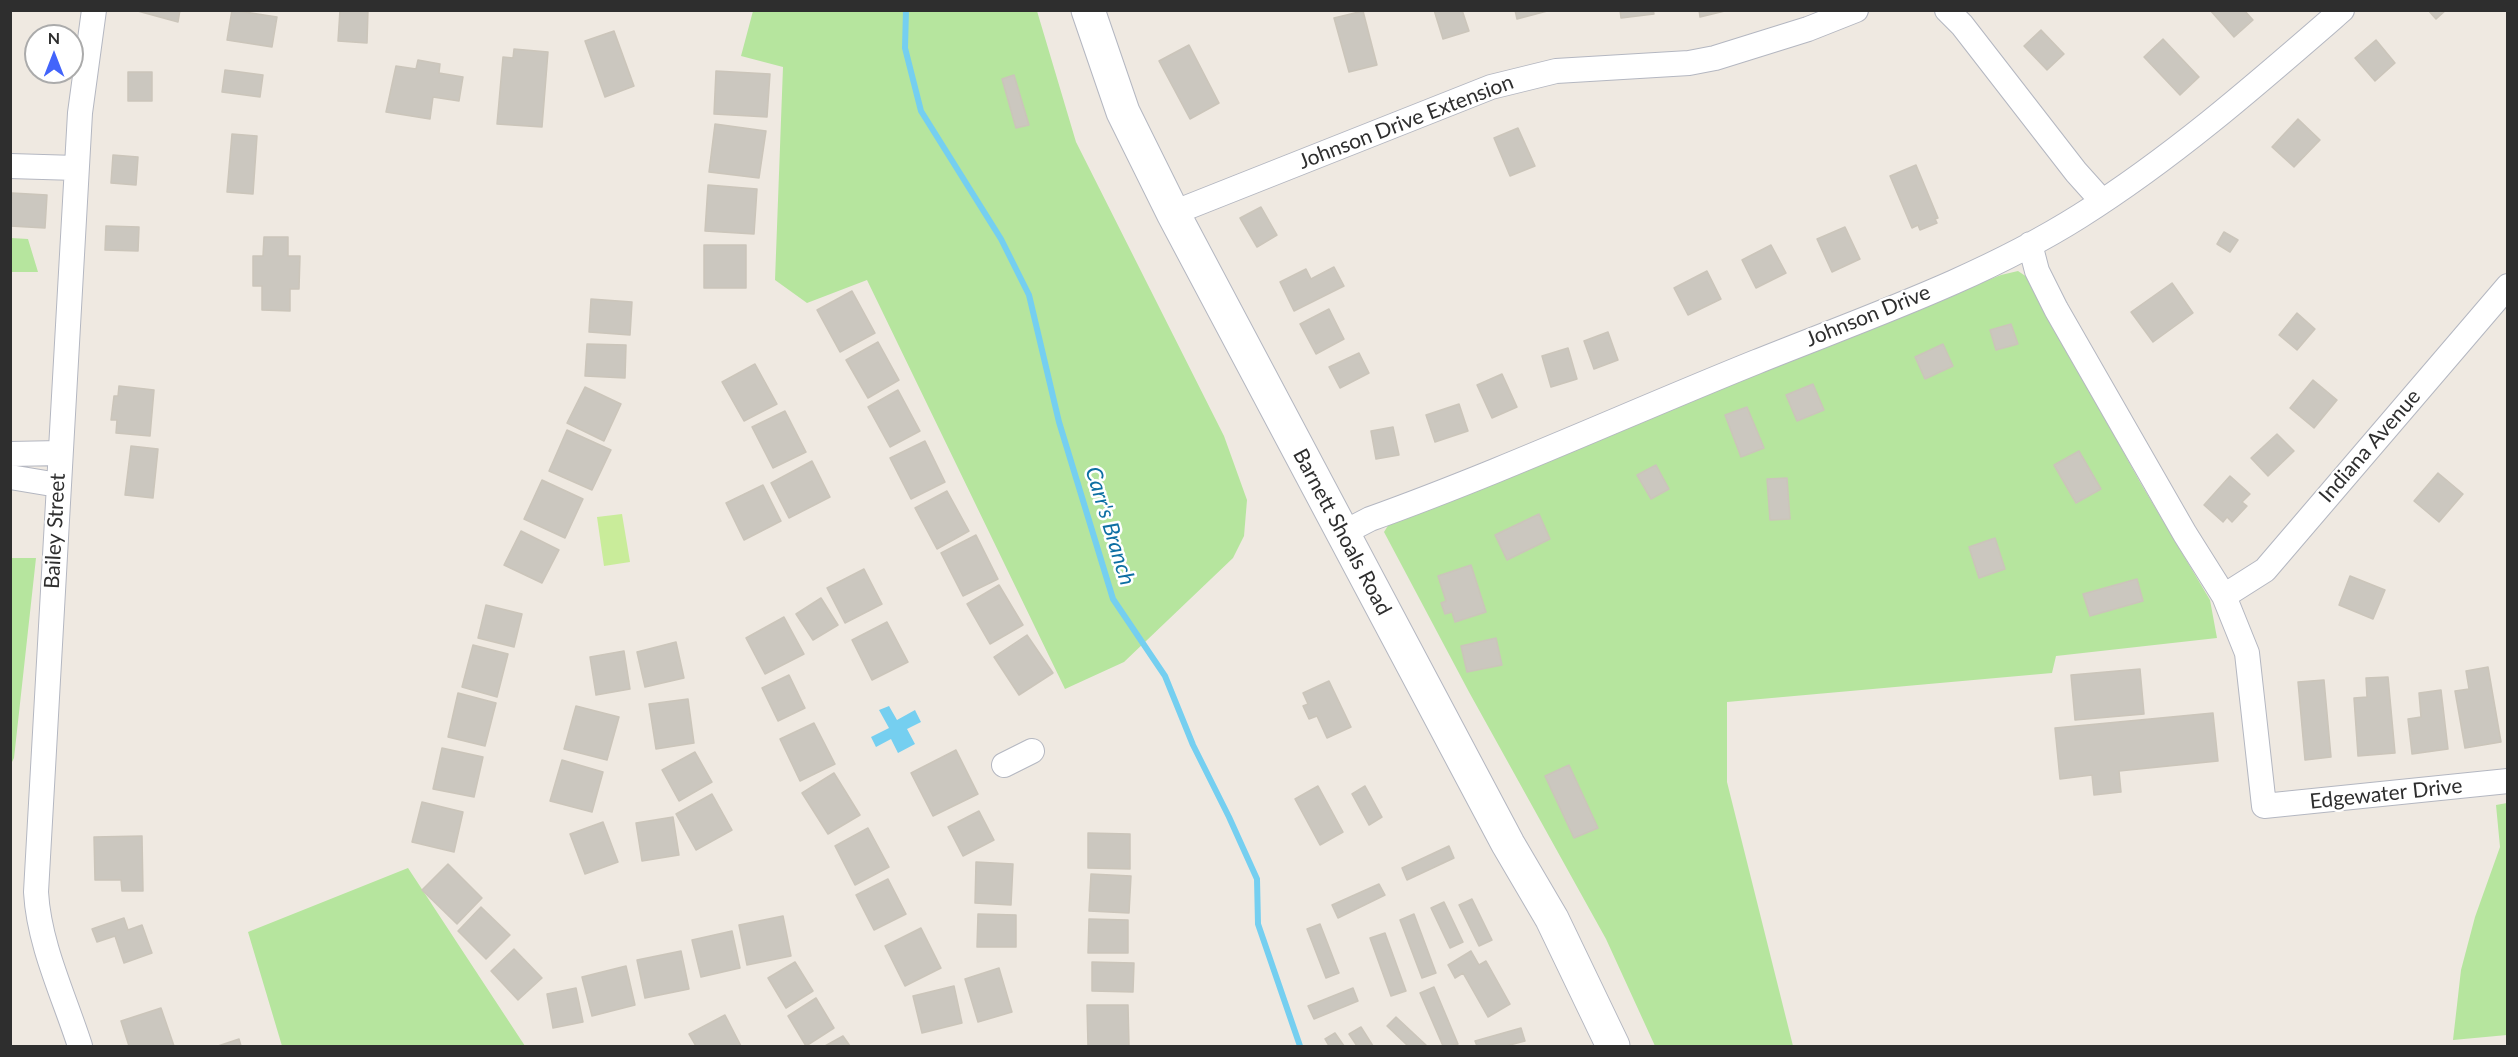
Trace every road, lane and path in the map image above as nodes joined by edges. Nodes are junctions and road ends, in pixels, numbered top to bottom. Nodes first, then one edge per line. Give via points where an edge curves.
1 (94, 10) edge
2 (1088, 10) edge
3 (1856, 10) edge
4 (1947, 10) edge
5 (2342, 10) edge
6 (10, 165) edge
7 (76, 168) junction
8 (2102, 201) junction
9 (1173, 213) junction
10 (2030, 244) junction
11 (2508, 285) edge
12 (60, 453) junction
13 (10, 454) edge
14 (10, 477) edge
15 (58, 485) junction
16 (1343, 533) junction
17 (2224, 596) junction
18 (1032, 751) dead end
19 (1004, 765) dead end
20 (2508, 781) edge
21 (80, 1047) edge
22 (1613, 1047) edge

1 - 7 street, Bailey Street
2 - 9 main road, Barnett Shoals Road via 1123,112
3 - 9 street, Johnson Drive Extension via 1715,58 1556,71 1491,87
4 - 8 street
5 - 8 street, Johnson Drive via 2232,106
6 - 7 street
7 - 12 street, Bailey Street
8 - 10 street, Johnson Drive
9 - 16 main road, Barnett Shoals Road
10 - 16 street, Johnson Drive via 1870,317
10 - 17 street via 2037,271 2056,309
11 - 17 street, Indiana Avenue via 2265,570
12 - 13 street
12 - 15 street, Bailey Street
14 - 15 street
15 - 21 street, Bailey Street via 36,892 43,938
16 - 22 main road, Barnett Shoals Road via 1552,919
17 - 20 street, Edgewater Drive via 2247,653 2264,806
18 - 19 street

